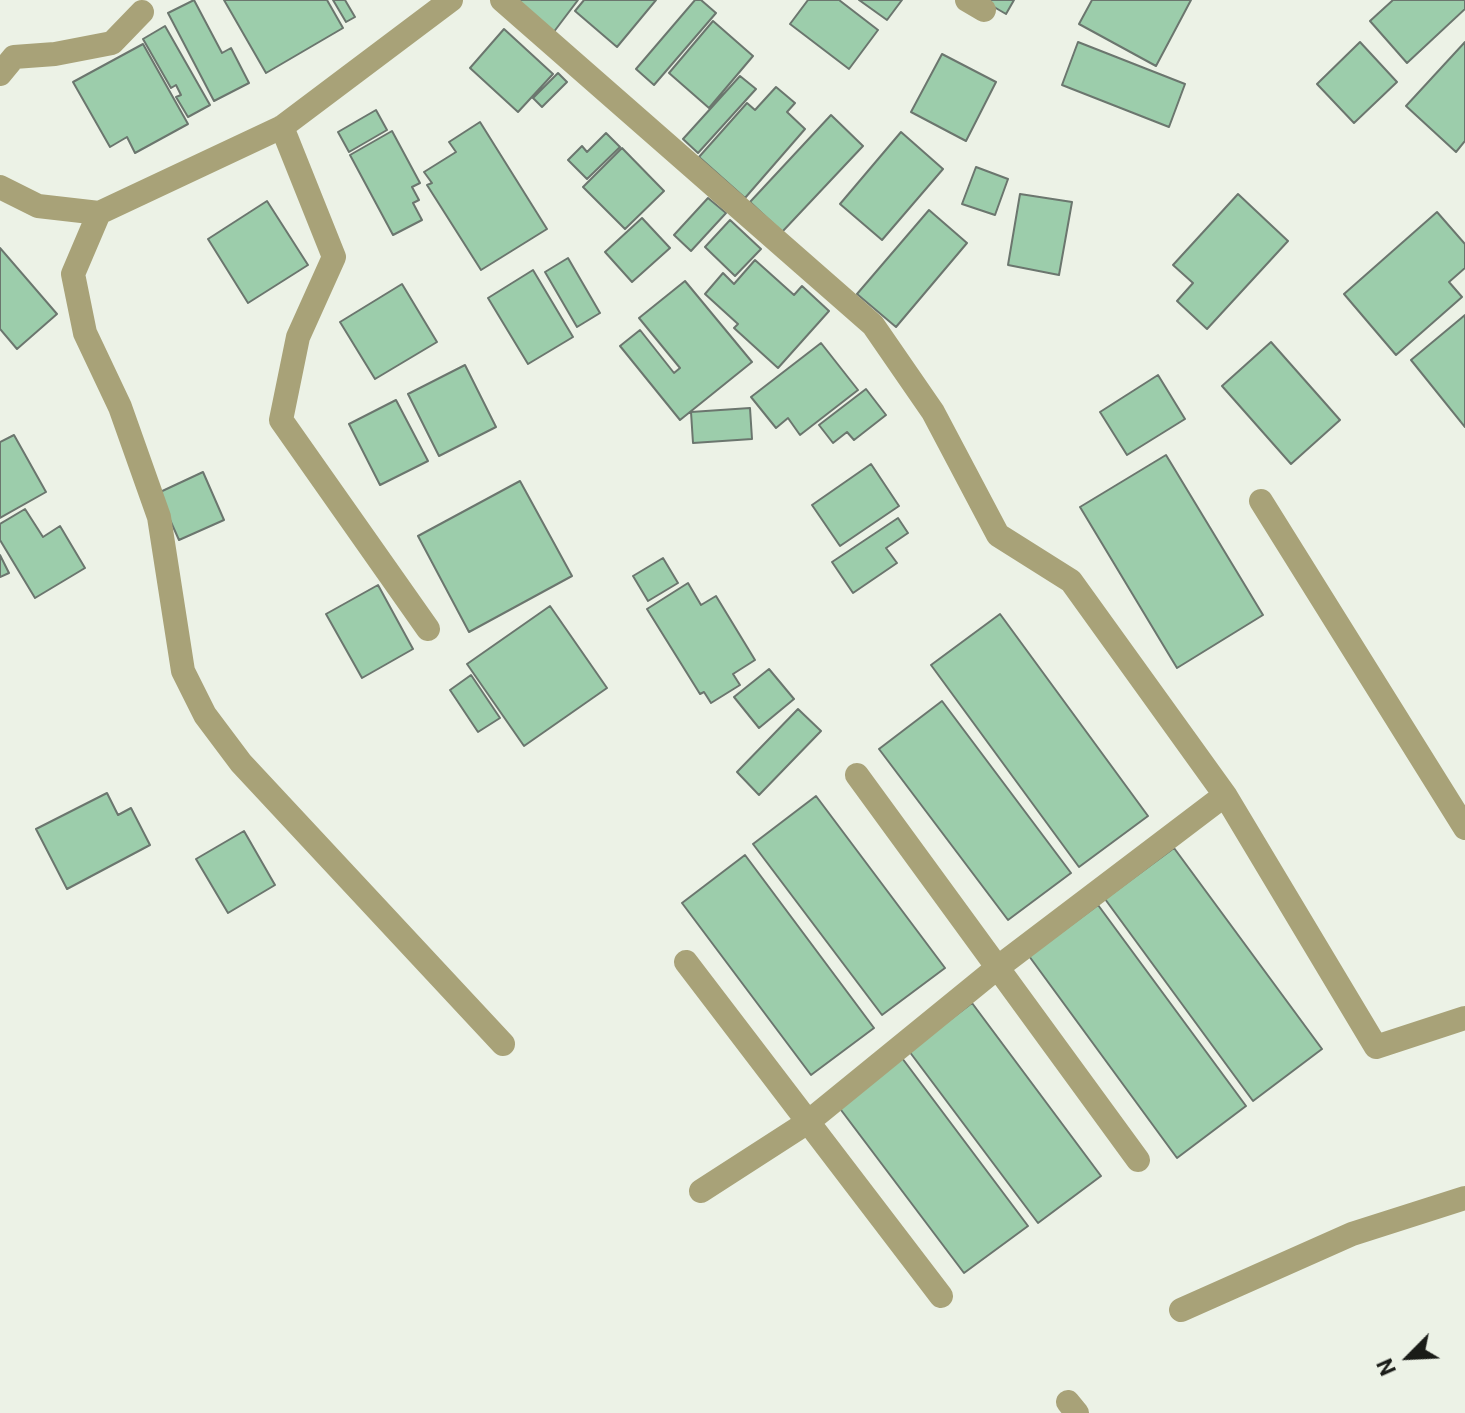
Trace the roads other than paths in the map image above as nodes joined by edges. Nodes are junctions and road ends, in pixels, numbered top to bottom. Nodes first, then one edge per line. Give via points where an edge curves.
1 (502, 0) edge
2 (439, 3) edge
3 (142, 12) dead end
4 (0, 74) edge
5 (282, 127) junction
6 (0, 187) edge
7 (99, 213) junction
8 (1261, 501) dead end
9 (428, 629) dead end
10 (857, 775) dead end
11 (1225, 795) junction
12 (1465, 828) edge
13 (686, 962) dead end
14 (997, 968) junction
15 (1465, 1018) edge
16 (503, 1044) dead end
17 (808, 1122) junction
18 (1138, 1160) dead end
19 (701, 1191) dead end
20 (1465, 1198) edge
21 (941, 1296) dead end
22 (1181, 1310) dead end

1 - 11 street via 873,325 933,412 998,535 1071,581
2 - 5 street
3 - 4 street via 112,43 14,57
5 - 7 street
5 - 9 street via 334,257 298,337 281,420
6 - 7 street via 38,206
7 - 16 street via 73,274 85,333 120,407 159,517 183,671 205,715 241,763
8 - 12 street
10 - 14 street
11 - 14 street
11 - 15 street via 1376,1047
13 - 17 street
14 - 17 street
14 - 18 street
17 - 19 street
17 - 21 street
20 - 22 street via 1352,1234

